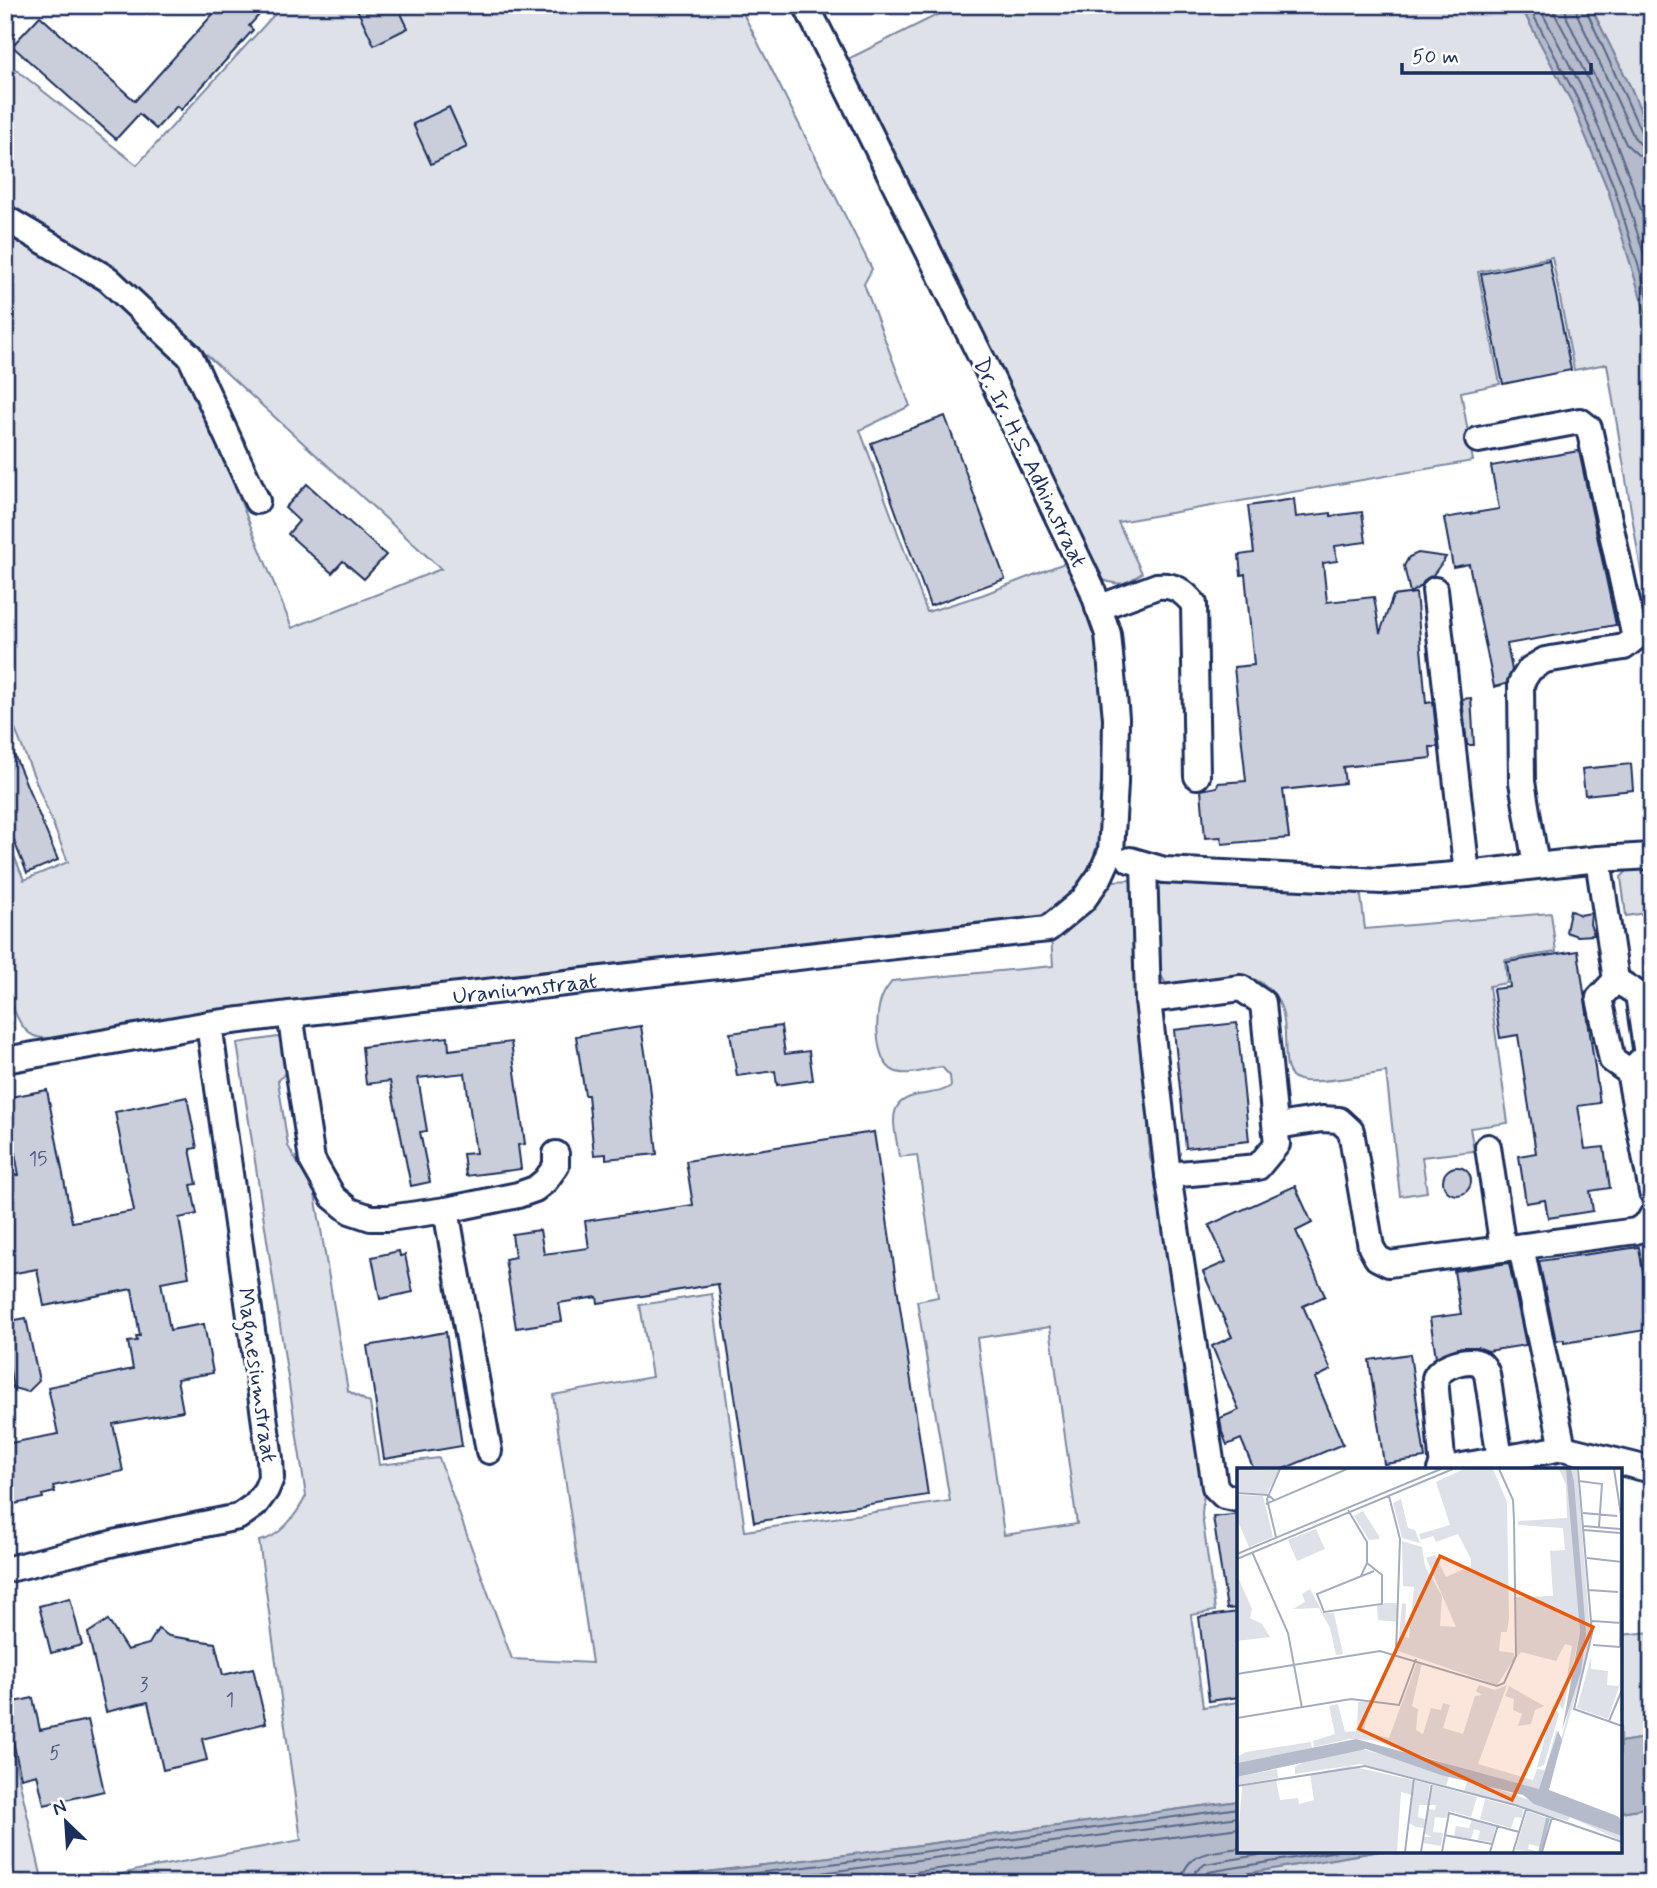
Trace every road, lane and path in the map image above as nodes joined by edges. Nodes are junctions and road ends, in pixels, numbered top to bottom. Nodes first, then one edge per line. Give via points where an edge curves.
1 (806, 5) edge
2 (5, 218) edge
3 (1478, 440) dead end
4 (257, 501) dead end
5 (1435, 590) dead end
6 (1098, 608) junction
7 (1197, 776) dead end
8 (1111, 852) junction
9 (1652, 856) edge
10 (1598, 859) junction
11 (1144, 865) junction
12 (1536, 865) junction
13 (1467, 874) junction
14 (1048, 929) joint
15 (1616, 980) junction
16 (1148, 1000) junction
17 (290, 1014) junction
18 (209, 1024) junction
19 (6, 1057) edge
20 (1629, 1072) junction
21 (1277, 1126) junction
22 (1488, 1147) dead end
23 (556, 1154) dead end
24 (1168, 1175) junction
25 (1652, 1192) edge
26 (446, 1210) junction
27 (1652, 1216) edge
28 (1512, 1248) junction
29 (1563, 1448) junction
30 (489, 1451) dead end
31 (1500, 1459) junction
32 (1442, 1468) edge
33 (1453, 1468) edge
34 (1652, 1470) edge
35 (1237, 1499) edge
36 (5, 1570) edge

1 - 6 street, Dr. Ir. H.S. Adhinstraat via 992,381
2 - 4 street via 108,279 190,356
3 - 12 street via 1580,421 1589,428 1635,638 1624,647 1545,660 1530,669 1521,682 1522,782
5 - 13 street
6 - 7 street via 1166,585 1185,593 1194,604
6 - 8 street, Dr. Ir. H.S. Adhinstraat via 1108,634 1115,718
8 - 11 street
8 - 14 street, Dr. Ir. H.S. Adhinstraat via 1083,900
9 - 10 street
10 - 12 street
10 - 15 street
11 - 13 street via 1164,870 1381,881
11 - 16 street
12 - 13 street
14 - 17 street, Uraniumstraat
15 - 20 street via 1599,998 1612,1060
15 - 20 street via 1638,993 1647,1055
16 - 21 street via 1241,988 1263,1003
16 - 24 street
17 - 18 street, Uraniumstraat
17 - 26 street via 312,1160 333,1197 350,1211 371,1219
18 - 19 street, Uraniumstraat
18 - 36 street, Magnesiumstraat via 271,1478 261,1499 238,1517
20 - 25 street
21 - 24 street via 1277,1144 1258,1167
21 - 28 street via 1339,1120 1351,1131 1371,1247 1377,1258 1389,1264
22 - 28 street
23 - 26 street via 556,1166 535,1189
24 - 35 street via 1215,1487 1224,1496
26 - 30 street
27 - 28 street via 1636,1231
28 - 29 street
29 - 31 street
29 - 34 street
31 - 32 street via 1488,1374 1482,1365 1470,1361 1445,1367 1435,1378
31 - 33 street

